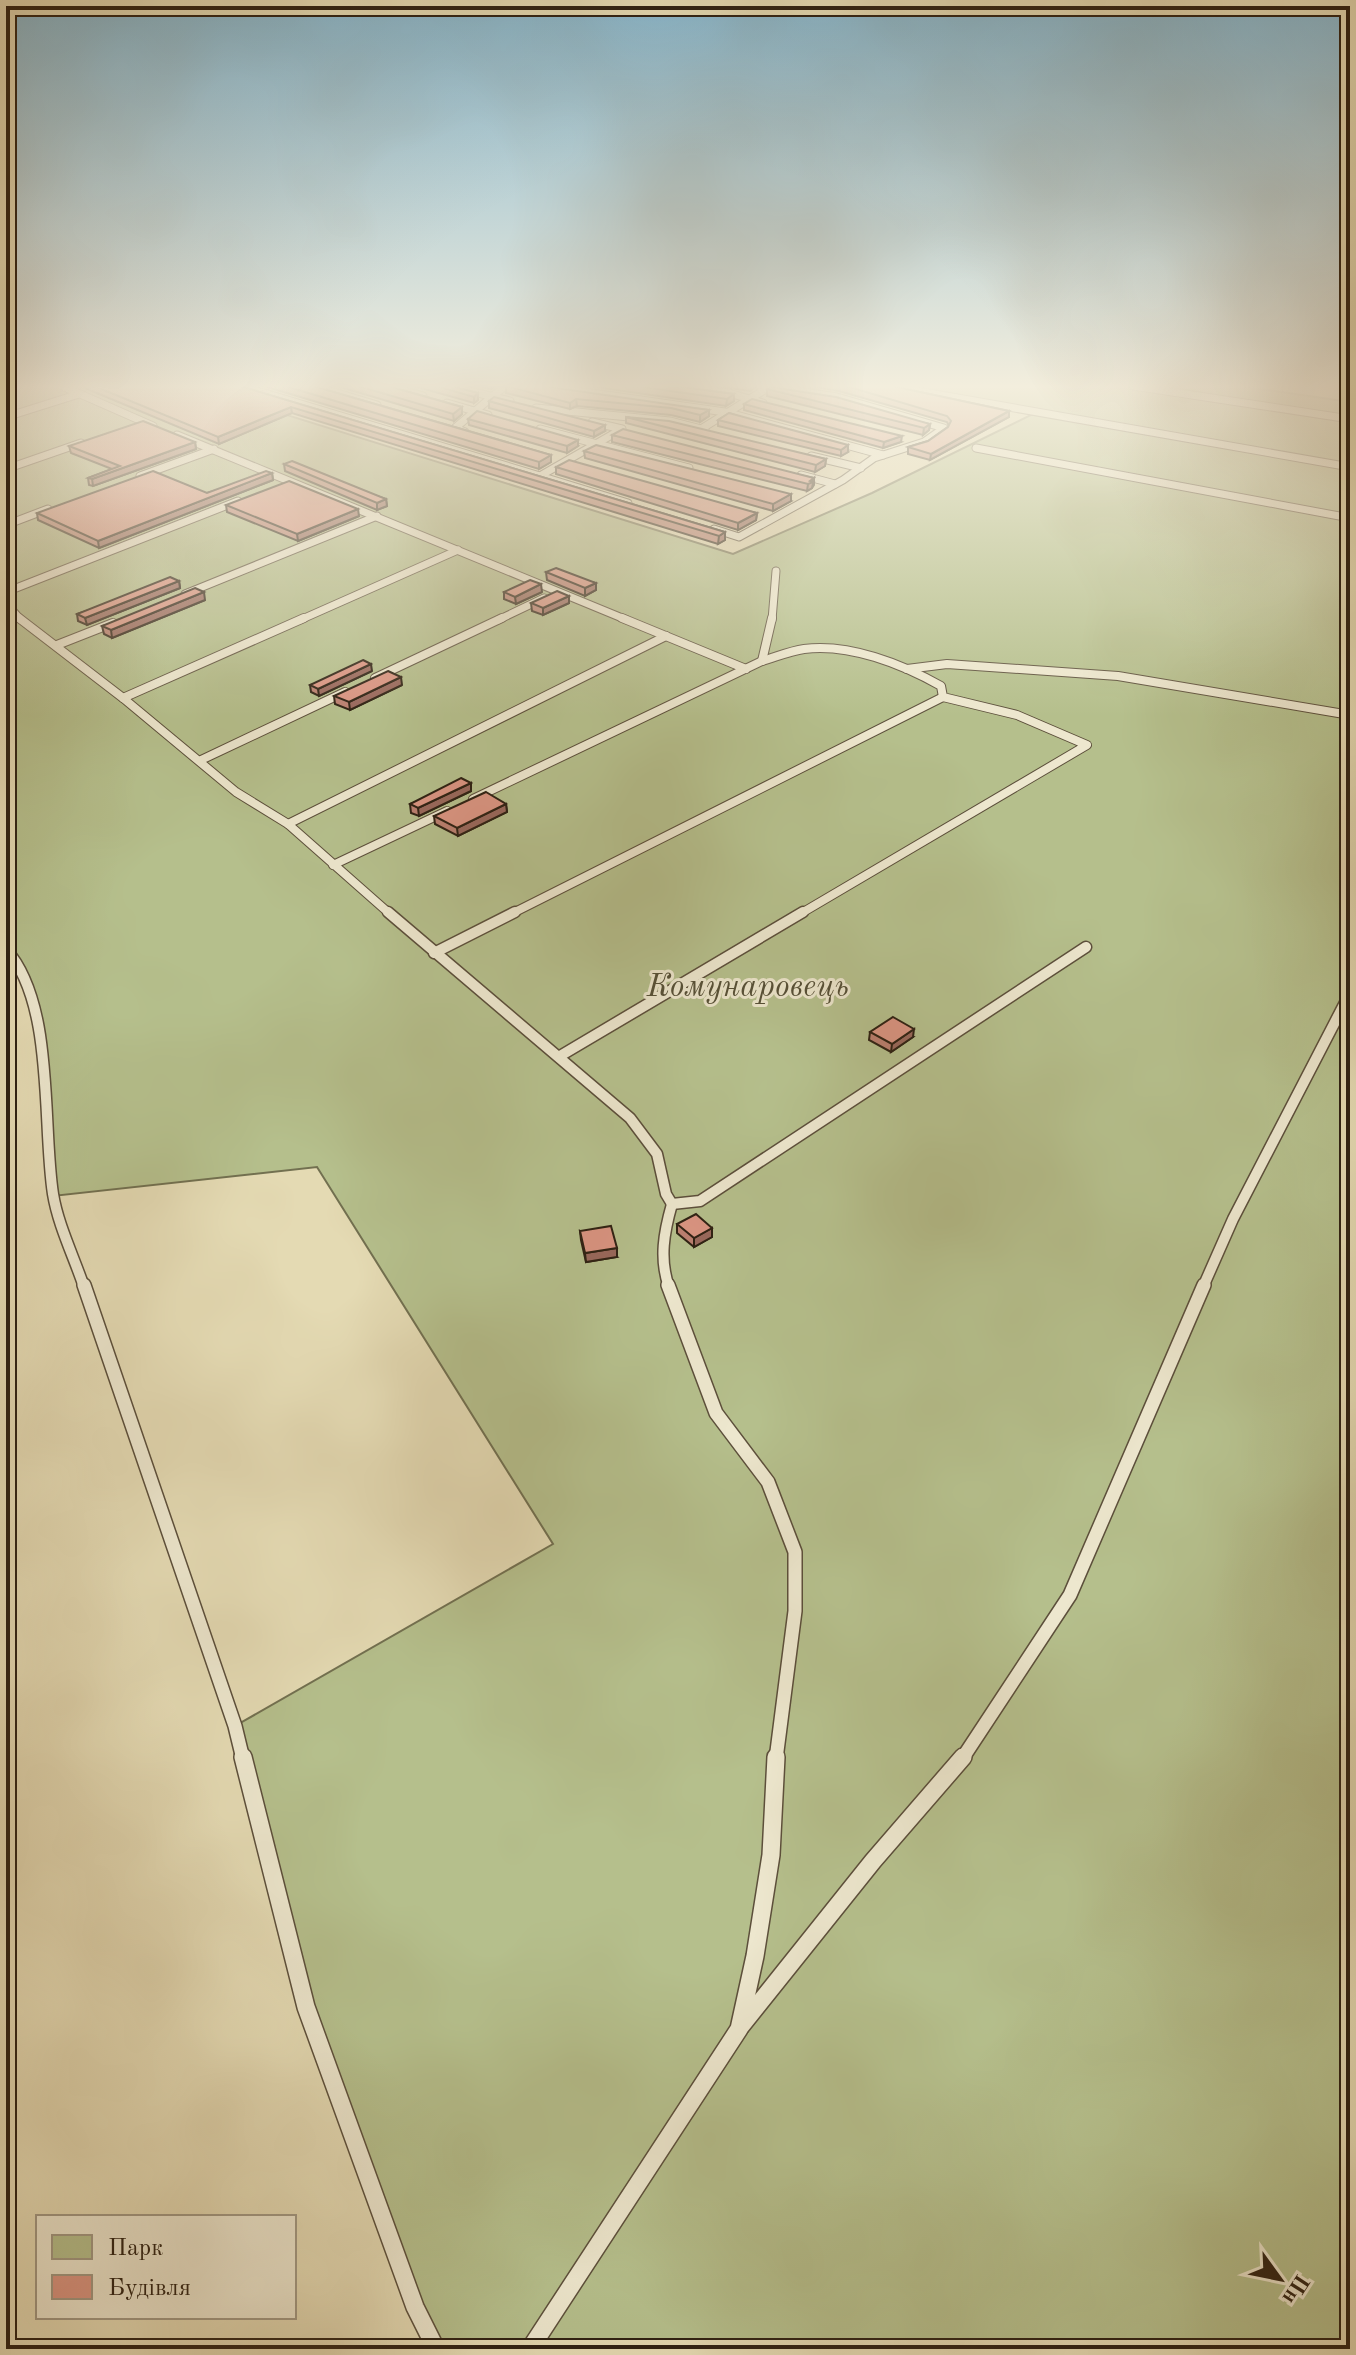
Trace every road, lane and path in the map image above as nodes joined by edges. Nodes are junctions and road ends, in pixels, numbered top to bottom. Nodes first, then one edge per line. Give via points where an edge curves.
1 (329, 496) edge
2 (604, 496) edge
3 (796, 496) edge
4 (811, 496) edge
5 (1232, 496) edge
6 (248, 497) edge
7 (807, 498) junction
8 (639, 507) edge
9 (51, 509) edge
10 (759, 514) edge
11 (377, 516) junction
12 (773, 518) junction
13 (1350, 518) edge
14 (6, 525) edge
15 (710, 528) edge
16 (458, 550) junction
17 (776, 571) dead end
18 (558, 591) junction
19 (6, 592) edge
20 (173, 598) edge
21 (6, 603) edge
22 (115, 622) edge
23 (666, 636) junction
24 (57, 645) junction
25 (762, 661) junction
26 (746, 669) junction
27 (906, 669) junction
28 (372, 679) edge
29 (358, 686) edge
30 (943, 697) junction
31 (123, 698) junction
32 (1350, 715) edge
33 (201, 760) junction
34 (288, 824) junction
35 (333, 865) junction
36 (1086, 947) dead end
37 (6, 949) edge
38 (434, 953) junction
39 (1350, 993) edge
40 (560, 1056) junction
41 (672, 1204) junction
42 (739, 2029) junction
43 (436, 2349) edge
44 (530, 2349) edge

1 - 11 lane
2 - 8 lane
3 - 7 lane
4 - 7 lane
5 - 13 lane
6 - 19 lane
7 - 12 lane
9 - 14 lane
10 - 12 lane
11 - 16 lane
11 - 20 lane
12 - 15 lane via 739,537
16 - 18 lane
16 - 31 lane
17 - 25 lane via 771,632
18 - 23 lane
18 - 28 lane
21 - 24 lane
22 - 24 lane
23 - 26 lane
23 - 34 lane
24 - 31 lane
25 - 26 lane
25 - 27 lane via 826,648
26 - 35 lane
27 - 30 lane via 941,686
27 - 32 lane via 947,664 1118,676
29 - 33 lane
30 - 38 lane
30 - 40 lane via 1030,719 1087,745
31 - 33 lane
33 - 34 lane via 236,792
34 - 35 lane
35 - 38 lane
36 - 41 lane via 707,1196 686,1205
37 - 43 lane via 21,966 42,1044 53,1196 235,1726 306,2007 415,2307
38 - 40 lane
39 - 42 lane via 1233,1219 1070,1595 971,1748
40 - 41 lane via 645,1133 661,1162 665,1195
41 - 42 lane via 664,1232 663,1271 716,1413 768,1482 795,1552 795,1611 774,1772 771,1855
42 - 44 lane

